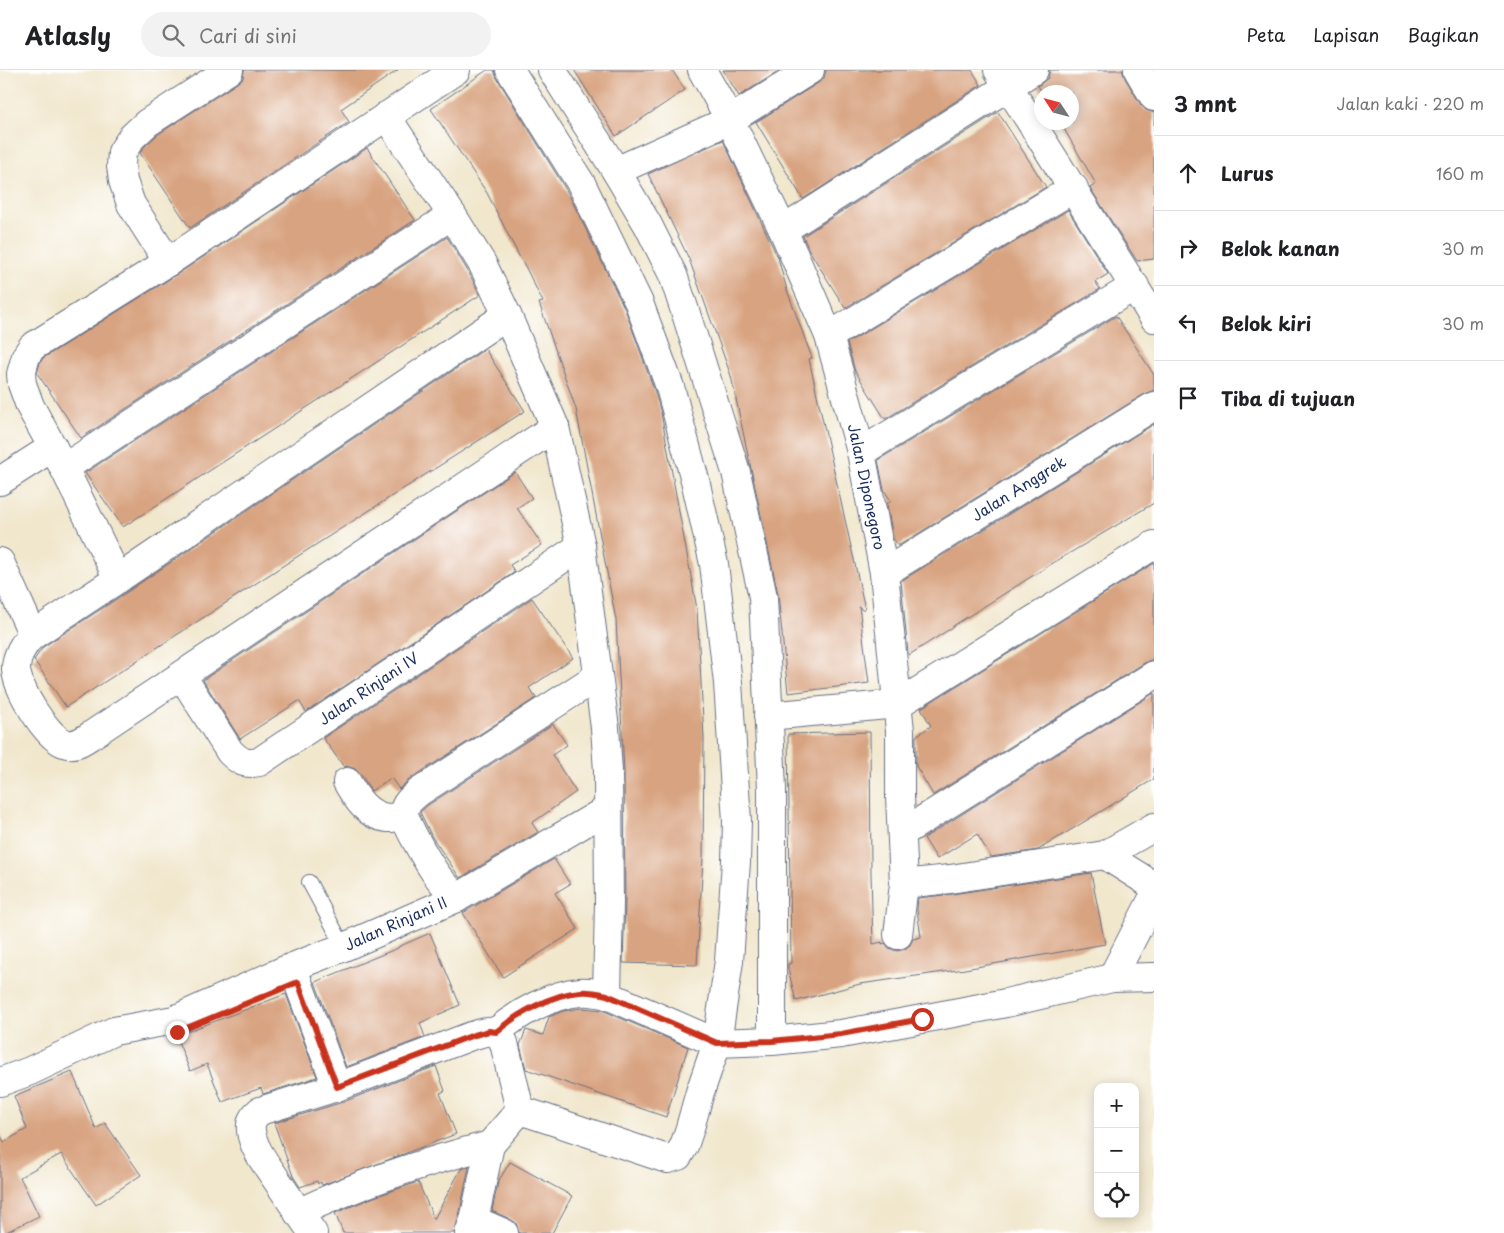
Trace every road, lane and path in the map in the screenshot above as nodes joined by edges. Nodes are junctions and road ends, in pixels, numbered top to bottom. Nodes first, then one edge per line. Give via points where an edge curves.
1 (229, 70) edge
2 (456, 70) edge
3 (510, 70) edge
4 (552, 70) edge
5 (702, 70) edge
6 (810, 70) edge
7 (1034, 70) edge
8 (1138, 70) edge
9 (1003, 78) edge
10 (1154, 97) edge
11 (386, 116) junction
12 (730, 120) junction
13 (616, 171) junction
14 (1074, 188) junction
15 (452, 215) junction
16 (783, 230) junction
17 (168, 262) junction
18 (1136, 286) junction
19 (507, 315) junction
20 (1154, 318) edge
21 (829, 336) junction
22 (1154, 406) edge
23 (555, 427) junction
24 (861, 452) junction
25 (59, 457) junction
26 (0, 481) edge
27 (1154, 545) edge
28 (582, 546) junction
29 (0, 562) edge
30 (884, 573) junction
31 (118, 579) junction
32 (33, 635) junction
33 (1154, 675) edge
34 (182, 676) junction
35 (598, 676) junction
36 (898, 704) junction
37 (768, 716) junction
38 (348, 782) dead end
39 (608, 809) junction
40 (404, 816) junction
41 (1154, 827) edge
42 (902, 833) junction
43 (1105, 855) junction
44 (310, 882) dead end
45 (904, 884) junction
46 (1154, 886) edge
47 (1154, 896) edge
48 (457, 898) junction
49 (427, 929) dead end
50 (898, 935) dead end
51 (344, 947) junction
52 (1154, 976) edge
53 (1112, 978) junction
54 (298, 982) junction
55 (607, 995) junction
56 (176, 1026) junction
57 (496, 1032) junction
58 (772, 1041) junction
59 (717, 1043) junction
60 (0, 1082) edge
61 (337, 1087) junction
62 (520, 1110) junction
63 (490, 1145) junction
64 (306, 1223) edge
65 (471, 1227) edge
66 (504, 1233) edge

1 - 17 street via 147,124 132,137 122,152 123,181 132,204
2 - 11 street
3 - 59 street via 582,185 639,303 672,395 714,564 728,683 737,821 729,961
4 - 13 street
5 - 12 street, Jalan Diponegoro
6 - 12 street
7 - 9 street
8 - 10 street
9 - 14 street
9 - 16 street
11 - 15 street
11 - 17 street
12 - 13 street
12 - 16 street, Jalan Diponegoro
13 - 37 street via 648,225 672,276 736,472 763,597
14 - 18 street
14 - 21 street
15 - 19 street via 483,265
15 - 25 street
16 - 21 street, Jalan Diponegoro
17 - 25 street via 32,348 26,356 22,384 30,406
18 - 20 street
18 - 24 street
19 - 23 street
19 - 31 street
21 - 24 street, Jalan Diponegoro
22 - 30 street, Jalan Anggrek
23 - 28 street
23 - 34 street
24 - 30 street, Jalan Diponegoro
25 - 26 street
25 - 31 street
27 - 36 street
28 - 34 street, Jalan Rinjani IV via 260,762 244,764 230,752
28 - 35 street
29 - 32 street
30 - 36 street, Jalan Diponegoro
31 - 32 street
32 - 34 street via 27,639 20,654 16,669 18,677 40,719 57,739 65,743 74,744 82,740
33 - 42 street
35 - 39 street via 605,728
35 - 40 street via 418,792 406,806
36 - 37 street
36 - 42 street, Jalan Diponegoro
37 - 58 street via 773,837
38 - 40 street via 354,795 374,814 388,818
39 - 48 street, Jalan Rinjani II
39 - 55 street
40 - 48 street via 434,870
41 - 43 street
42 - 45 street, Jalan Diponegoro
43 - 45 street
43 - 46 street
44 - 51 lane
45 - 50 street, Jalan Diponegoro
47 - 53 street
48 - 51 street, Jalan Rinjani II
49 - 54 street
51 - 56 street, Jalan Rinjani II via 285,970
52 - 53 street
53 - 58 street via 922,1019 841,1034
54 - 56 street
54 - 61 street
55 - 57 street via 581,992 556,996
55 - 59 street
56 - 60 street via 114,1031
57 - 61 street via 471,1036
57 - 62 street via 508,1052
58 - 59 street
59 - 62 street via 678,1156 661,1157
61 - 64 street via 260,1111 251,1124 258,1153
62 - 63 street
63 - 64 street via 381,1177
63 - 65 street
65 - 66 street

